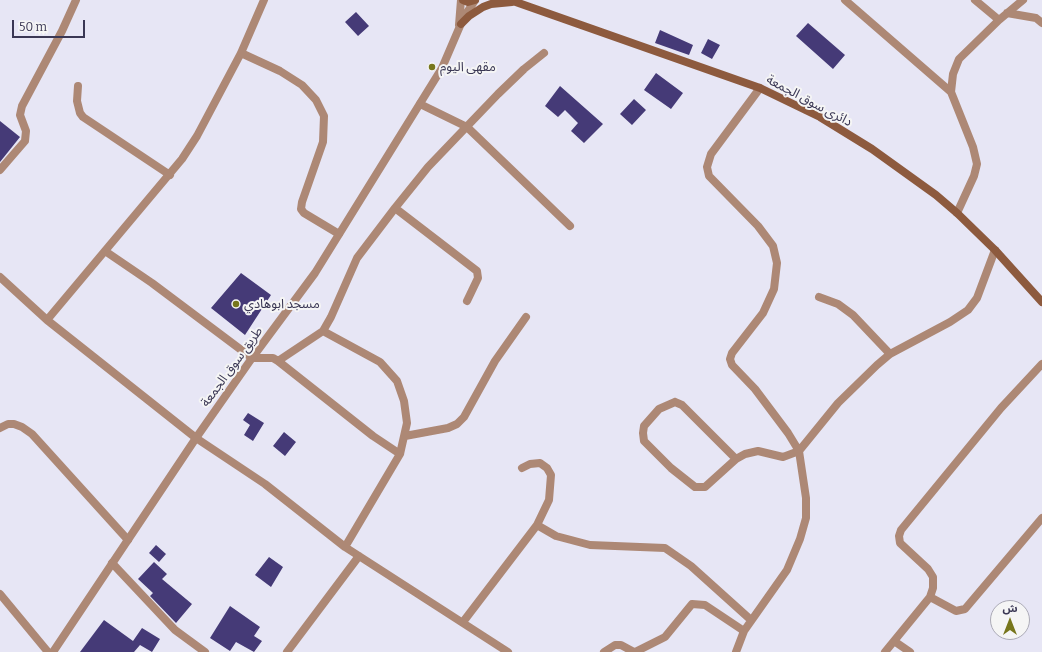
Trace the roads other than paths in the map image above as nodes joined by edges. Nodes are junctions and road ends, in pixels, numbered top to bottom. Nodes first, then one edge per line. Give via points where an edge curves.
1 (76, 0) edge
2 (264, 0) edge
3 (462, 0) edge
4 (475, 0) edge
5 (490, 0) edge
6 (844, 0) edge
7 (975, 0) edge
8 (1023, 0) edge
9 (512, 2) edge
10 (1007, 13) junction
11 (999, 20) junction
12 (1042, 23) edge
13 (460, 27) junction
14 (241, 53) junction
15 (544, 53) dead end
16 (78, 86) dead end
17 (760, 88) junction
18 (952, 92) junction
19 (420, 104) junction
20 (467, 127) junction
21 (0, 170) edge
22 (170, 175) junction
23 (395, 208) junction
24 (957, 213) junction
25 (570, 226) dead end
26 (339, 234) junction
27 (105, 250) junction
28 (995, 250) junction
29 (0, 278) edge
30 (819, 297) dead end
31 (467, 301) dead end
32 (1042, 302) edge
33 (526, 317) dead end
34 (47, 320) junction
35 (323, 331) junction
36 (890, 354) junction
37 (252, 358) junction
38 (278, 361) junction
39 (1042, 364) edge
40 (0, 428) edge
41 (405, 436) junction
42 (196, 438) junction
43 (799, 451) junction
44 (400, 454) junction
45 (736, 459) junction
46 (522, 468) dead end
47 (1042, 518) edge
48 (537, 525) junction
49 (128, 540) junction
50 (345, 547) junction
51 (359, 556) junction
52 (112, 563) junction
53 (0, 594) edge
54 (930, 597) junction
55 (751, 620) junction
56 (463, 622) junction
57 (744, 631) junction
58 (894, 641) junction
59 (48, 652) edge
60 (53, 652) edge
61 (204, 652) edge
62 (287, 652) edge
63 (508, 652) edge
64 (604, 652) edge
65 (634, 652) edge
66 (736, 652) edge
67 (885, 652) edge
68 (910, 652) edge

1 - 21 street via 22,106 20,115 26,132 25,141
2 - 14 street
3 - 4 main road
3 - 13 street
4 - 13 street
5 - 9 main road
6 - 18 street
7 - 11 street
8 - 10 street
9 - 13 main road via 483,7 469,16
9 - 17 main road, دائرى سوق الجمعة
10 - 11 street
10 - 12 street via 1036,18
11 - 18 street via 960,59 953,74
13 - 19 street, طريق سوق الجمعة via 442,68
14 - 22 street via 197,136
14 - 26 street via 280,71 302,85 316,100 324,116 323,142 301,209
15 - 20 street via 513,79
16 - 22 street via 77,101 83,117
17 - 24 main road, دائرى سوق الجمعة via 820,117 872,149
17 - 43 street via 711,154 707,167 709,176 758,226 773,246 777,263 774,289 764,313 732,352 730,359 732,365 756,389
18 - 24 street via 977,164
19 - 20 street
19 - 26 street, طريق سوق الجمعة
20 - 23 street via 428,167
20 - 25 street
22 - 27 street
23 - 31 street via 477,272 478,278
23 - 35 street via 357,258
24 - 28 main road, دائرى سوق الجمعة
26 - 37 street, طريق سوق الجمعة via 300,296
27 - 34 street
27 - 37 street
28 - 32 main road, دائرى سوق الجمعة
28 - 36 street via 977,298 968,310
29 - 34 street
30 - 36 street via 838,304 853,315
33 - 41 street via 495,361 464,417 457,424
34 - 42 street
35 - 38 street
35 - 41 street via 380,362 397,381 404,401 407,423
36 - 43 street via 838,403
37 - 38 street via 273,358
37 - 42 street, طريق سوق الجمعة
38 - 44 street via 367,432
39 - 54 street via 1000,408 901,530 900,543 933,577
40 - 49 street via 14,424 32,434
41 - 44 street
42 - 49 street, طريق سوق الجمعة
42 - 50 street via 265,484
43 - 45 street via 783,457 751,452
43 - 55 street via 806,518 787,570
44 - 50 street
45 - 45 street via 675,402 659,409 644,426 644,441 695,487 705,487
46 - 48 street via 540,463 547,468 551,476 548,500
47 - 54 street via 965,609 956,611
48 - 55 street via 556,536 590,544 665,548 691,566
48 - 56 street
49 - 52 street, طريق سوق الجمعة
50 - 51 street
51 - 56 street
51 - 62 street
52 - 60 street, طريق سوق الجمعة
52 - 61 street via 175,630
53 - 59 street
54 - 58 street
55 - 57 street
56 - 63 street
57 - 65 street via 705,605 692,604 665,637
57 - 66 street
58 - 67 street
58 - 68 street
64 - 65 street via 615,645 621,645

